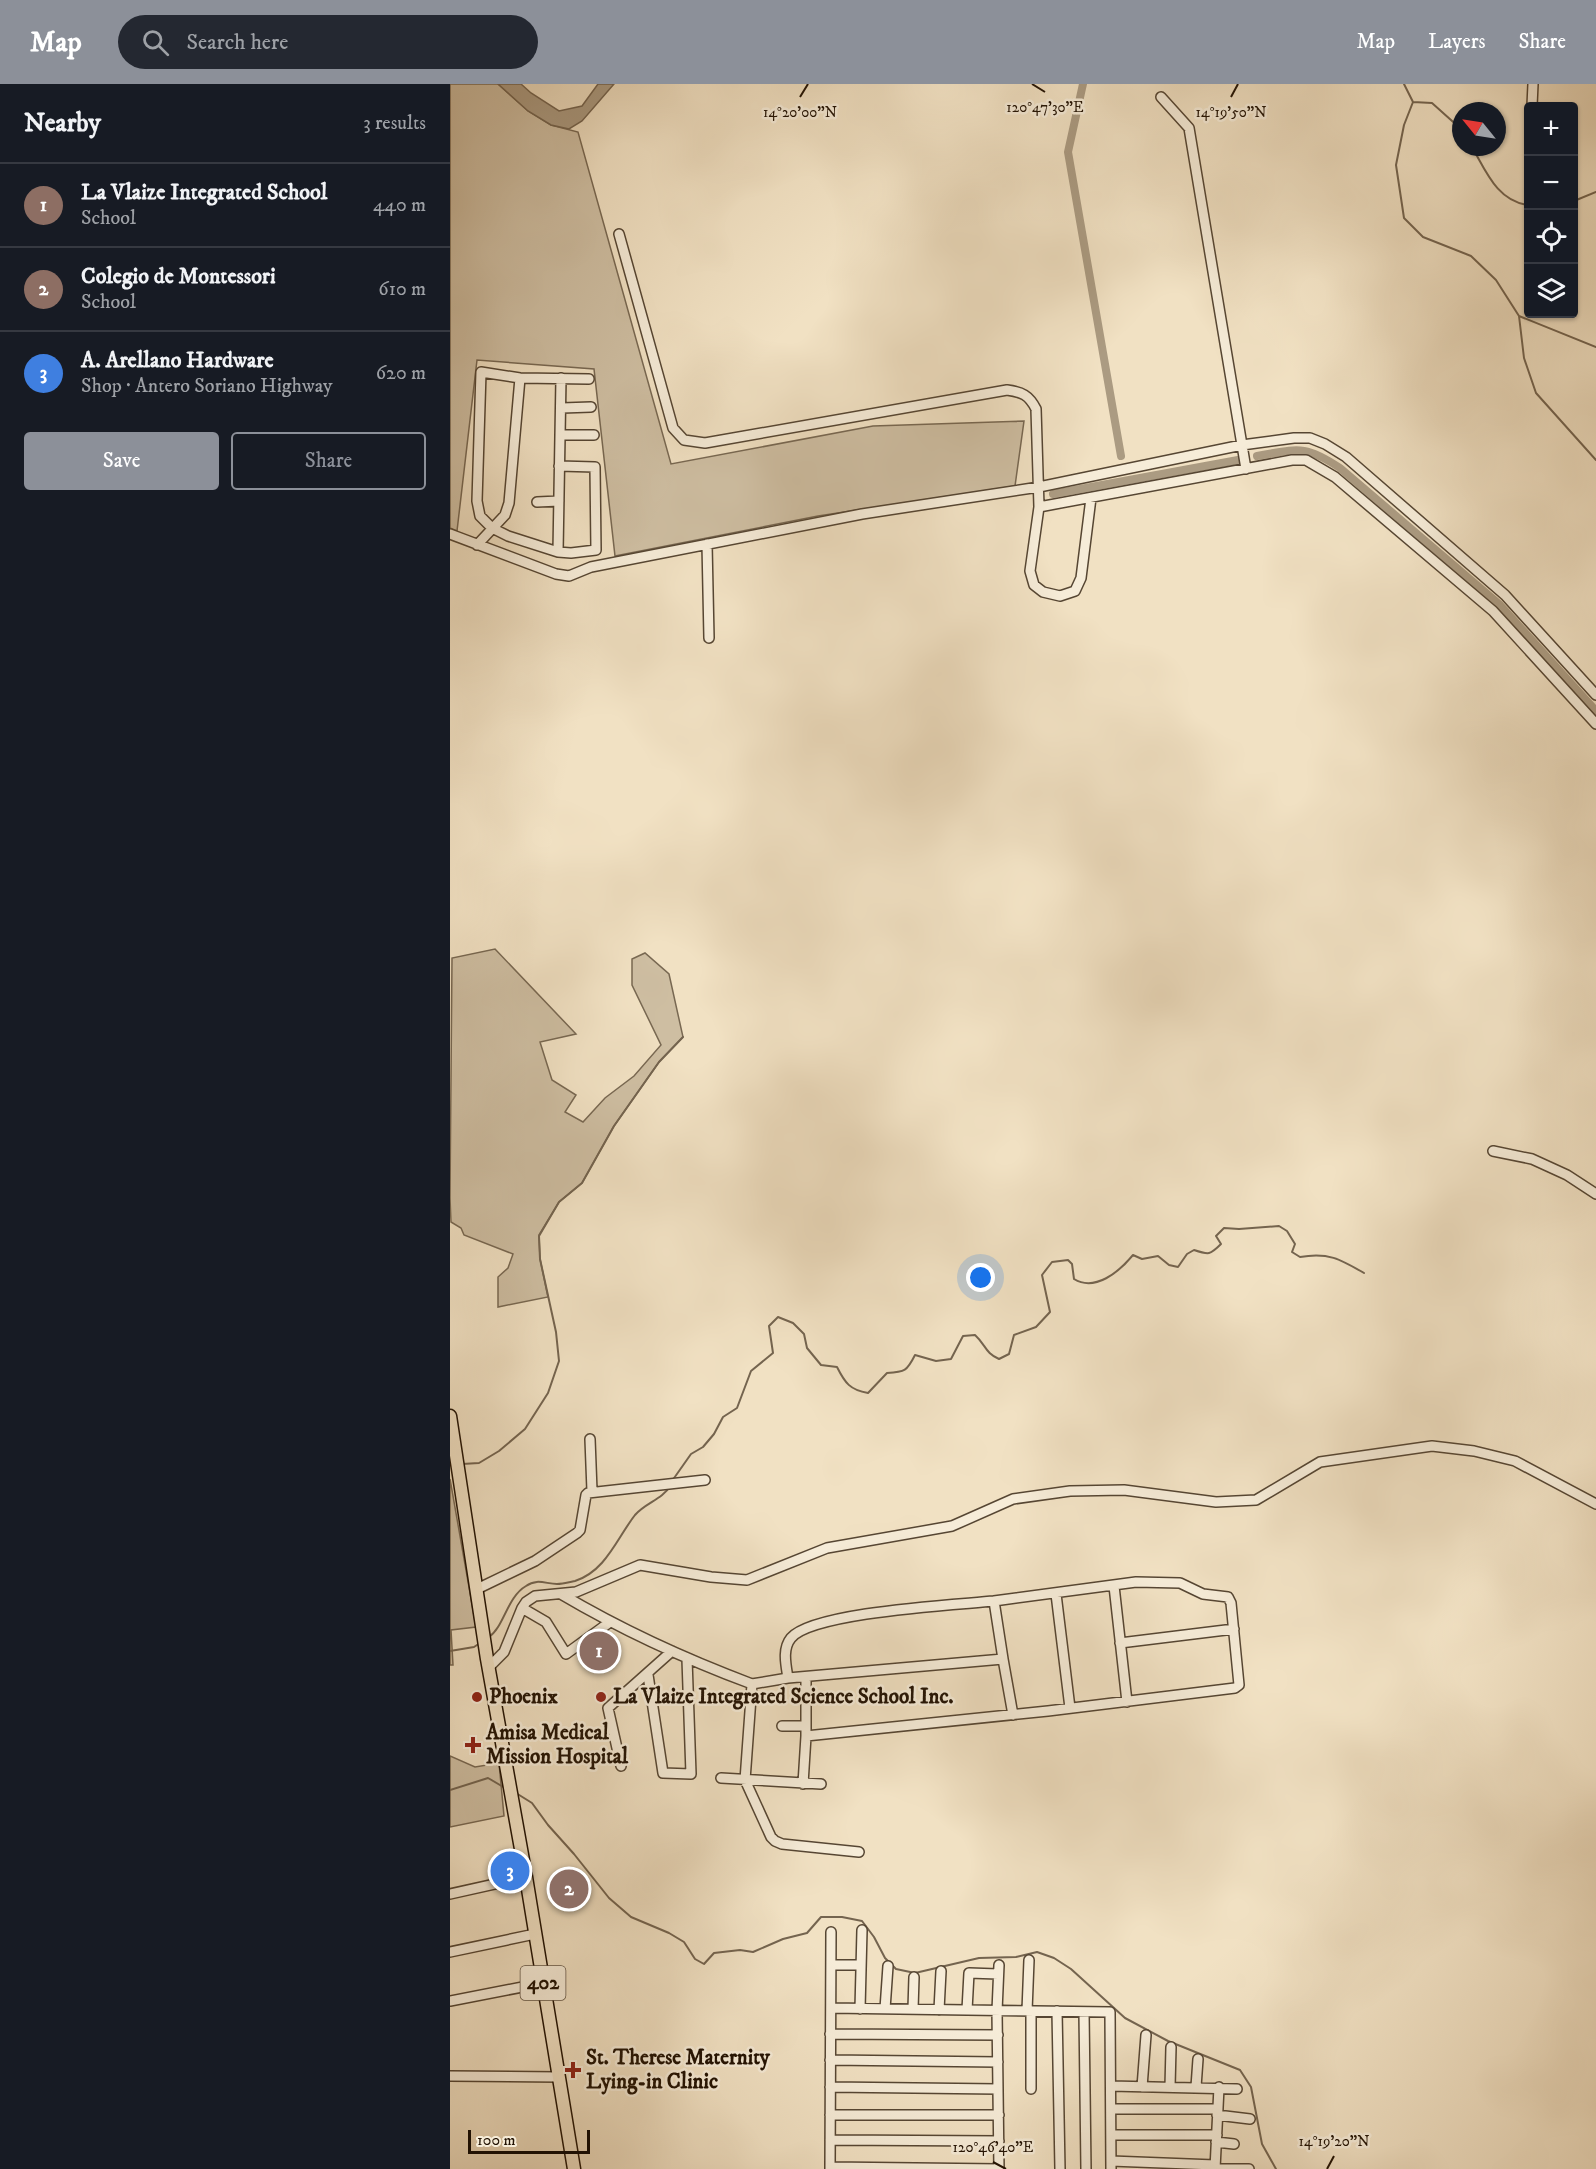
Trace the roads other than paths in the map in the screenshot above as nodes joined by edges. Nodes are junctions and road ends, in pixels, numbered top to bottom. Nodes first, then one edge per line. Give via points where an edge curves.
1 (1533, 84) edge
2 (1161, 97) dead end
3 (1532, 102) edge
4 (619, 234) dead end
5 (520, 378) junction
6 (561, 378) junction
7 (589, 379) dead end
8 (591, 407) dead end
9 (562, 408) junction
10 (561, 435) junction
11 (594, 435) dead end
12 (1242, 445) junction
13 (559, 466) junction
14 (1246, 469) junction
15 (1039, 487) junction
16 (1091, 498) junction
17 (559, 501) junction
18 (537, 502) dead end
19 (1039, 507) junction
20 (492, 528) junction
21 (450, 534) edge
22 (707, 544) junction
23 (477, 545) junction
24 (558, 552) junction
25 (710, 639) dead end
26 (1596, 695) edge
27 (1596, 724) edge
28 (1493, 1151) dead end
29 (1596, 1194) edge
30 (450, 1416) edge
31 (590, 1439) dead end
32 (705, 1480) dead end
33 (592, 1491) junction
34 (1596, 1504) edge
35 (1114, 1586) junction
36 (477, 1589) junction
37 (561, 1594) junction
38 (1056, 1594) junction
39 (994, 1601) junction
40 (522, 1608) junction
41 (610, 1622) junction
42 (1234, 1629) junction
43 (1120, 1643) junction
44 (672, 1652) junction
45 (687, 1659) junction
46 (1003, 1659) junction
47 (488, 1668) junction
48 (648, 1675) junction
49 (806, 1677) junction
50 (788, 1678) junction
51 (752, 1684) junction
52 (1127, 1702) junction
53 (1070, 1708) junction
54 (1012, 1715) junction
55 (782, 1726) dead end
56 (806, 1731) junction
57 (621, 1766) dead end
58 (722, 1778) dead end
59 (745, 1780) junction
60 (803, 1784) junction
61 (821, 1784) dead end
62 (859, 1852) dead end
63 (526, 1877) junction
64 (450, 1894) edge
65 (862, 1930) dead end
66 (831, 1932) dead end
67 (535, 1934) junction
68 (450, 1952) edge
69 (1029, 1960) dead end
70 (831, 1965) junction
71 (860, 1965) junction
72 (888, 1966) dead end
73 (941, 1971) dead end
74 (914, 1977) dead end
75 (543, 1983) junction
76 (450, 2001) edge
77 (831, 2008) junction
78 (860, 2008) junction
79 (885, 2009) junction
80 (913, 2009) junction
81 (939, 2010) junction
82 (967, 2010) junction
83 (997, 2011) junction
84 (1029, 2011) junction
85 (1057, 2011) junction
86 (1084, 2012) junction
87 (830, 2034) junction
88 (998, 2035) junction
89 (1146, 2035) dead end
90 (1172, 2047) dead end
91 (1198, 2059) dead end
92 (830, 2060) junction
93 (998, 2062) junction
94 (450, 2076) edge
95 (559, 2077) junction
96 (1111, 2086) junction
97 (1142, 2086) junction
98 (830, 2087) junction
99 (1170, 2087) junction
100 (1196, 2087) junction
101 (1219, 2087) junction
102 (998, 2089) junction
103 (1237, 2089) dead end
104 (1031, 2090) dead end
105 (1111, 2109) junction
106 (1217, 2112) junction
107 (830, 2115) junction
108 (999, 2115) junction
109 (1250, 2119) dead end
110 (1111, 2135) junction
111 (1216, 2139) junction
112 (830, 2140) junction
113 (999, 2142) junction
114 (1233, 2144) dead end
115 (1111, 2165) edge
116 (1215, 2167) edge
117 (830, 2168) edge
118 (574, 2169) edge
119 (999, 2169) edge
120 (1060, 2169) edge
121 (1086, 2169) edge
122 (1249, 2169) edge

1 - 3 street
2 - 12 street via 1189,128
4 - 15 street via 673,428 684,440 705,443 1007,390 1022,392 1036,409
5 - 6 street
5 - 20 street via 509,503 505,515
5 - 20 street via 481,372 477,501 480,516
6 - 7 street
6 - 9 street
8 - 9 street
9 - 10 street
10 - 11 street
10 - 13 street
12 - 14 street
12 - 15 street
12 - 26 street via 1310,438 1346,457 1505,595
13 - 17 street
13 - 24 street via 595,467 596,550
14 - 16 street
14 - 27 street via 1306,460 1335,477 1493,611
15 - 19 street
15 - 22 street via 873,512
16 - 19 street
16 - 19 street via 1081,578 1075,591 1060,596 1034,585 1030,571
17 - 18 street
17 - 24 street
20 - 23 street
20 - 24 street
21 - 23 street
22 - 23 street via 591,567 569,576
22 - 25 street
28 - 29 street via 1532,1159
30 - 36 main road, 402
31 - 33 street
32 - 33 street
33 - 36 street via 585,1495 577,1533 535,1561
34 - 37 street via 1515,1461 1432,1446 1320,1462 1256,1500 1216,1502 1124,1490 1013,1498 952,1526 827,1548 747,1580 640,1565 576,1592
35 - 38 street
35 - 42 street via 1180,1582 1203,1594 1228,1597
35 - 43 street
36 - 47 main road, 402
37 - 40 street via 535,1596
37 - 41 street
38 - 39 street
38 - 53 street
39 - 46 street
39 - 50 street via 862,1614 803,1628 787,1643
40 - 41 street via 546,1622 566,1654
40 - 47 street via 504,1652
41 - 44 street
42 - 43 street
42 - 52 street via 1239,1685 1235,1688
43 - 52 street
44 - 45 street
44 - 48 street
45 - 48 street via 691,1774 663,1773
45 - 51 street
46 - 49 street
46 - 54 street
47 - 63 main road, 402
48 - 57 street via 608,1708
49 - 50 street
49 - 56 street
50 - 51 street
51 - 59 street
52 - 53 street
53 - 54 street
54 - 56 street
55 - 56 street
56 - 60 street
58 - 59 street
59 - 60 street
59 - 62 street via 775,1841
60 - 61 street
63 - 64 street
63 - 67 main road, 402
65 - 71 street
66 - 70 street
67 - 68 street
67 - 75 main road, 402
69 - 84 street
70 - 71 street
70 - 77 street
71 - 78 street
72 - 79 street
73 - 81 street
74 - 80 street
75 - 76 street
75 - 95 main road, 402
77 - 78 street
77 - 87 street
78 - 79 street
79 - 80 street
80 - 81 street
81 - 82 street
82 - 83 street
82 - 83 street via 969,1973 999,1969
83 - 84 street
83 - 88 street
84 - 85 street
84 - 104 street
85 - 86 street
85 - 120 street
86 - 96 street via 1110,2012
86 - 121 street
87 - 88 street
87 - 92 street
88 - 93 street
89 - 97 street
90 - 99 street
91 - 100 street
92 - 93 street
92 - 98 street
93 - 102 street
94 - 95 street
95 - 118 main road, 402
96 - 97 street
96 - 105 street
97 - 99 street
98 - 102 street
98 - 107 street
99 - 100 street
100 - 101 street
101 - 103 street
101 - 106 street
102 - 108 street
105 - 106 street
105 - 110 street
106 - 109 street
106 - 111 street
107 - 108 street
107 - 112 street
108 - 113 street
110 - 111 street
110 - 115 street
111 - 114 street
111 - 116 street
112 - 113 street
112 - 117 street
113 - 119 street
115 - 116 street
116 - 122 street
117 - 119 street

